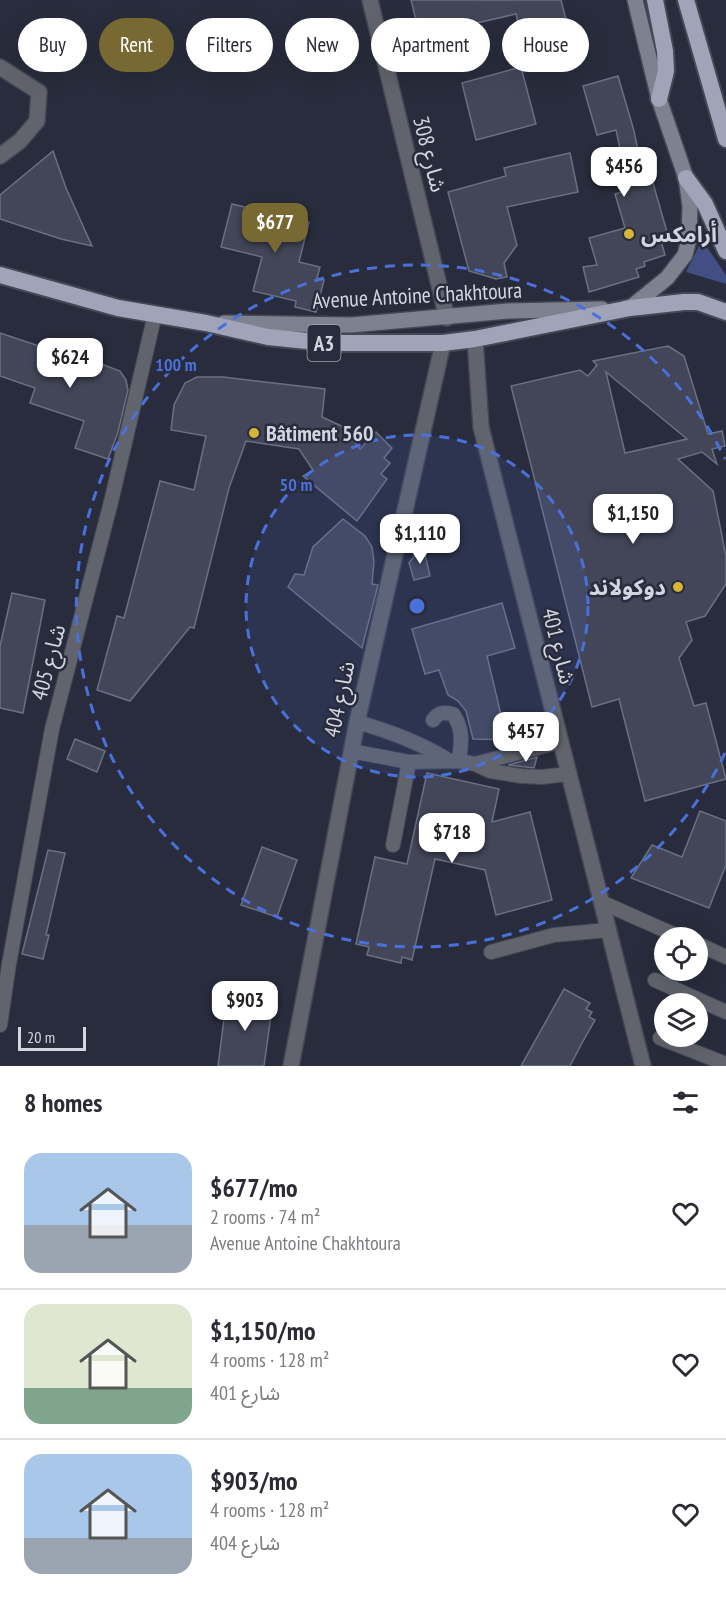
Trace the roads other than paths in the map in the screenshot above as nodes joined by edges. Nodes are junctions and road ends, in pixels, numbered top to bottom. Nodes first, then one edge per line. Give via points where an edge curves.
1 (370, 0) edge
2 (635, 0) edge
3 (655, 0) edge
4 (686, 0) edge
5 (0, 67) edge
6 (660, 99) junction
7 (726, 139) edge
8 (0, 156) edge
9 (686, 178) junction
10 (726, 250) edge
11 (0, 275) edge
12 (630, 308) junction
13 (726, 312) edge
14 (155, 314) junction
15 (447, 318) junction
16 (206, 322) junction
17 (475, 339) junction
18 (443, 343) junction
19 (433, 720) dead end
20 (357, 722) junction
21 (560, 742) junction
22 (351, 751) junction
23 (454, 761) junction
24 (410, 762) junction
25 (475, 764) junction
26 (568, 774) junction
27 (393, 845) dead end
28 (601, 902) junction
29 (657, 927) edge
30 (608, 930) junction
31 (708, 949) edge
32 (491, 952) dead end
33 (726, 957) edge
34 (657, 981) edge
35 (726, 1012) edge
36 (0, 1025) edge
37 (683, 1047) edge
38 (726, 1064) edge
39 (291, 1066) edge
40 (643, 1066) edge

1 - 15 street, شارع 308
2 - 6 main road
3 - 6 highway via 665,51 666,71
4 - 7 highway
5 - 8 street via 39,92 37,121
6 - 9 main road
9 - 10 highway via 705,204
9 - 12 main road via 690,206 685,255 668,279
11 - 14 highway, A3 via 118,308
12 - 13 highway, A3 via 698,302
12 - 15 main road, Avenue Antoine Chakhtoura / A3 via 508,311
12 - 17 highway, A3
14 - 16 highway, A3
14 - 36 lane, شارع 405 via 52,729
15 - 16 main road, Avenue Antoine Chakhtoura / A3 via 351,325
16 - 18 highway, A3 via 297,341
17 - 18 highway, A3
17 - 21 street, شارع 401 via 481,427
18 - 20 street, شارع 404
19 - 23 lane via 445,712 453,714 458,722 462,738
20 - 22 street, شارع 404
20 - 23 lane via 391,732
21 - 25 lane
21 - 26 street, شارع 401
22 - 24 lane
22 - 39 street, شارع 404
23 - 24 lane
23 - 25 lane
24 - 27 lane
25 - 26 lane via 521,776
26 - 28 street, شارع 401
28 - 29 lane
28 - 30 street, شارع 401
30 - 32 lane via 554,935
30 - 40 street, شارع 401
31 - 33 lane
34 - 35 lane
37 - 38 lane

